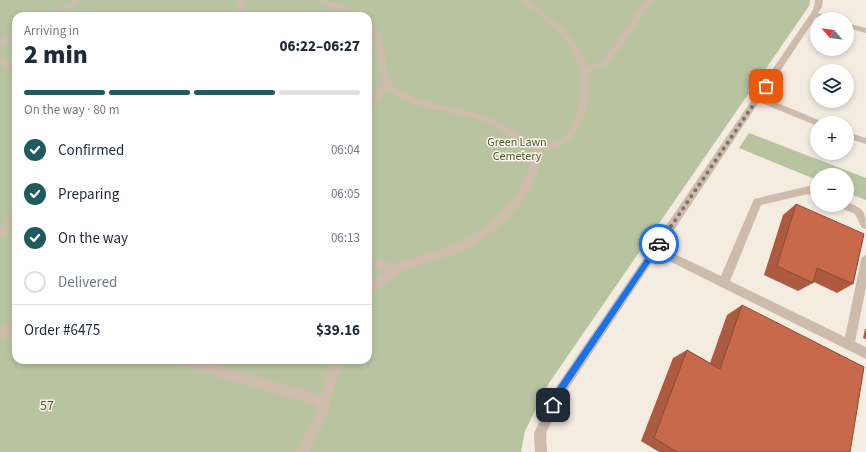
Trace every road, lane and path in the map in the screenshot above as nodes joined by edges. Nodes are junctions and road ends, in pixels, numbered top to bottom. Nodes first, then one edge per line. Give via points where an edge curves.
1 (78, 0) edge
2 (242, 0) edge
3 (317, 0) edge
4 (524, 0) edge
5 (650, 0) edge
6 (819, 0) edge
7 (58, 12) edge
8 (244, 12) edge
9 (349, 12) edge
10 (815, 12) edge
11 (810, 20) edge
12 (372, 27) edge
13 (854, 27) edge
14 (866, 31) edge
15 (12, 37) edge
16 (0, 43) edge
17 (0, 60) edge
18 (12, 70) edge
19 (584, 71) junction
20 (387, 80) junction
21 (757, 98) junction
22 (372, 103) edge
23 (810, 120) edge
24 (854, 137) edge
25 (866, 141) edge
26 (537, 147) junction
27 (810, 190) edge
28 (854, 209) edge
29 (12, 220) edge
30 (866, 225) edge
31 (0, 234) edge
32 (655, 249) junction
33 (866, 260) edge
34 (372, 262) edge
35 (398, 268) junction
36 (724, 283) junction
37 (372, 287) edge
38 (12, 331) edge
39 (0, 333) edge
40 (849, 344) junction
41 (866, 353) edge
42 (194, 364) edge
43 (336, 364) edge
44 (325, 402) junction
45 (302, 452) edge
46 (541, 452) edge

1 - 7 street
2 - 8 street
3 - 9 street
4 - 19 street via 567,37 580,56
5 - 19 street via 604,63
6 - 10 street
11 - 21 street
12 - 20 street via 380,43 384,76
13 - 14 street
15 - 16 street
17 - 18 street
19 - 26 street via 580,116 573,131 565,141 553,146
20 - 22 street
20 - 26 street via 394,91 405,96 496,123
21 - 23 street
21 - 32 street
24 - 25 street
26 - 35 street via 536,163 529,180 496,224 476,238 451,250
27 - 36 street via 757,202
28 - 30 street via 858,211
29 - 31 street
32 - 36 street
32 - 46 street via 560,391 540,433
33 - 40 street
34 - 35 street
35 - 37 street
36 - 40 street
38 - 39 street
40 - 41 street
42 - 44 street
43 - 44 street
44 - 45 street via 319,420

